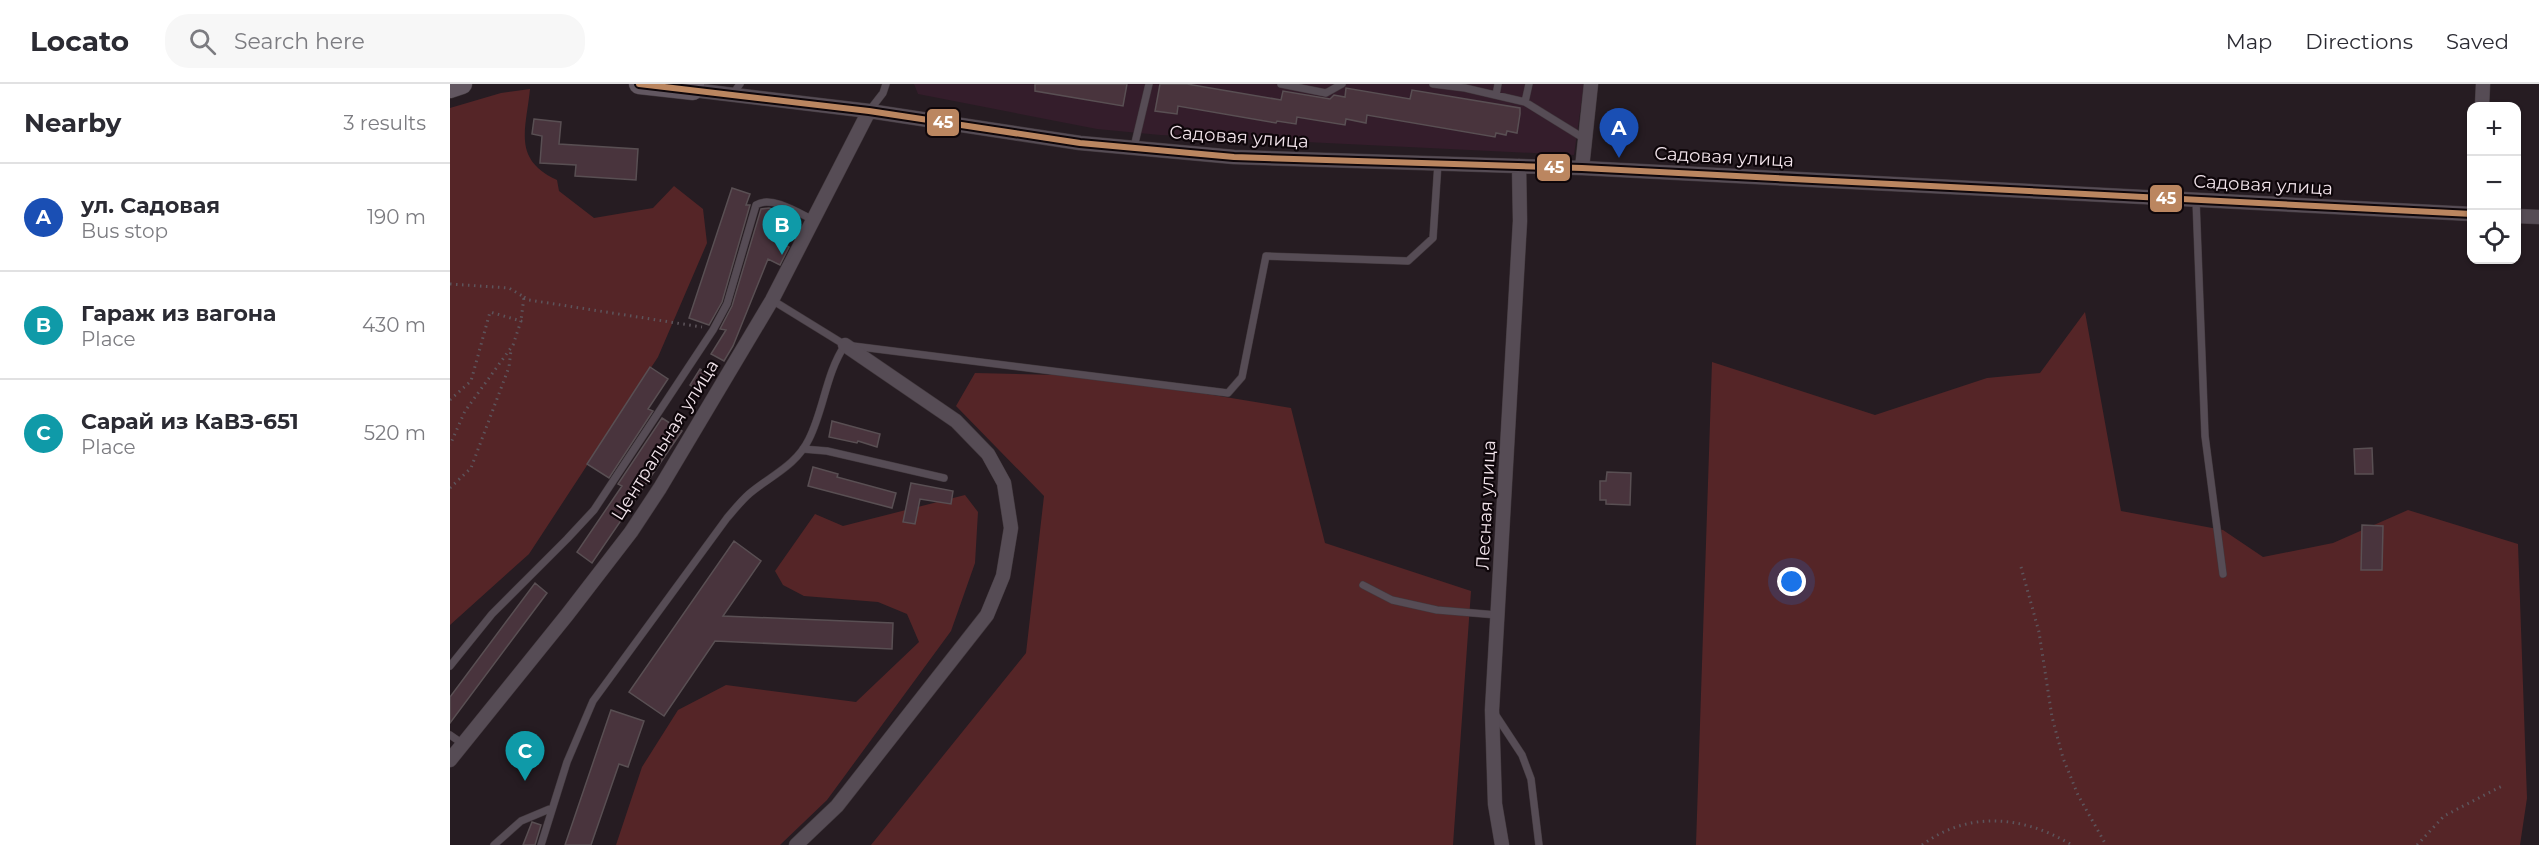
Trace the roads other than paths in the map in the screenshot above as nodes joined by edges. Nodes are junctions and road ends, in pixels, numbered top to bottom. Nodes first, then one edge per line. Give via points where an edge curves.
1 (462, 84) edge
2 (639, 84) edge
3 (886, 84) edge
4 (1149, 84) edge
5 (1281, 84) edge
6 (1342, 84) edge
7 (1433, 84) edge
8 (1498, 84) edge
9 (1529, 84) edge
10 (1591, 84) edge
11 (2483, 84) edge
12 (1465, 86) edge
13 (694, 87) edge
14 (450, 88) edge
15 (736, 89) edge
16 (1496, 95) junction
17 (1525, 102) junction
18 (2482, 102) edge
19 (869, 111) junction
20 (1586, 139) junction
21 (1134, 147) junction
22 (1438, 163) junction
23 (1519, 166) junction
24 (1582, 168) junction
25 (2196, 200) junction
26 (2467, 214) edge
27 (2521, 216) edge
28 (2539, 217) edge
29 (813, 220) junction
30 (772, 300) junction
31 (844, 345) junction
32 (803, 449) junction
33 (944, 478) dead end
34 (2223, 574) dead end
35 (1363, 585) dead end
36 (1497, 615) junction
37 (450, 666) edge
38 (1492, 710) junction
39 (450, 735) edge
40 (463, 744) junction
41 (450, 760) edge
42 (552, 808) junction
43 (494, 845) edge
44 (541, 845) edge
45 (796, 845) edge
46 (1502, 845) edge
47 (1539, 845) edge

1 - 14 street
2 - 13 street
3 - 19 lane
4 - 21 lane
5 - 6 lane via 1326,93
7 - 12 lane
8 - 16 lane
9 - 17 lane
10 - 20 street
11 - 18 street
12 - 16 lane
13 - 15 street, Садовая улица
15 - 19 street, Садовая улица
16 - 17 lane
17 - 20 lane
19 - 21 street, Садовая улица via 1080,143
19 - 29 street, Центральная улица
20 - 24 street
21 - 22 street, Садовая улица via 1234,157
22 - 23 street, Садовая улица
22 - 31 lane via 1433,238 1408,261 1266,256 1242,377 1228,393
23 - 24 street, Садовая улица
23 - 36 street, Лесная улица via 1520,221
24 - 25 street, Садовая улица
25 - 26 street, Садовая улица
25 - 34 lane via 2205,436
27 - 28 street
29 - 30 street, Центральная улица
29 - 37 lane via 770,201 756,205 727,304 594,510 492,614
30 - 31 lane
30 - 40 street, Центральная улица via 692,437 630,532
31 - 32 lane via 835,359
31 - 45 street via 956,422 988,454 1004,483 1011,528 1003,576 987,615 837,806
32 - 33 lane
32 - 42 lane via 785,470 748,495 727,518 593,701
35 - 36 lane via 1392,600 1437,610
36 - 38 street, Лесная улица
38 - 46 street, Лесная улица via 1495,804
38 - 47 lane via 1522,755 1531,779
39 - 40 lane
40 - 41 street, Центральная улица
42 - 43 lane via 521,821
42 - 44 lane

